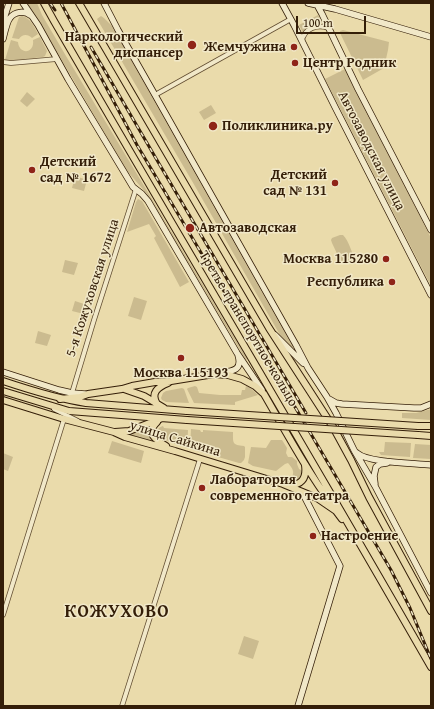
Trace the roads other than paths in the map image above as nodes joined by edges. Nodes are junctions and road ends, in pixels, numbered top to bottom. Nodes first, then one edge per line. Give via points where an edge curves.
1 (9, 3) edge
2 (23, 3) edge
3 (44, 3) edge
4 (79, 3) edge
5 (104, 3) edge
6 (282, 3) edge
7 (308, 3) edge
8 (316, 4) edge
9 (34, 18) junction
10 (291, 19) junction
11 (5, 24) edge
12 (328, 28) junction
13 (431, 38) edge
14 (3, 40) edge
15 (302, 42) junction
16 (57, 59) junction
17 (3, 62) edge
18 (155, 95) junction
19 (136, 189) junction
20 (431, 230) edge
21 (431, 295) edge
22 (268, 328) junction
23 (237, 353) junction
24 (308, 368) junction
25 (3, 372) edge
26 (214, 374) junction
27 (3, 381) edge
28 (171, 381) junction
29 (122, 389) junction
30 (3, 391) edge
31 (72, 393) junction
32 (88, 394) junction
33 (264, 394) junction
34 (80, 397) junction
35 (327, 398) junction
36 (60, 399) junction
37 (3, 400) edge
38 (43, 404) junction
39 (103, 404) junction
40 (342, 404) junction
41 (431, 404) edge
42 (158, 405) junction
43 (169, 410) junction
44 (336, 413) junction
45 (64, 419) junction
46 (161, 419) junction
47 (86, 424) junction
48 (431, 426) edge
49 (114, 432) junction
50 (431, 436) edge
51 (175, 450) junction
52 (354, 450) junction
53 (200, 459) junction
54 (392, 462) junction
55 (304, 463) junction
56 (431, 465) edge
57 (282, 484) junction
58 (375, 486) junction
59 (302, 492) junction
60 (336, 511) junction
61 (355, 534) junction
62 (431, 593) edge
63 (431, 611) edge
64 (3, 616) edge
65 (431, 667) edge
66 (122, 706) edge
67 (298, 706) edge

1 - 11 main road
2 - 9 main road
3 - 61 main road, Третье транспортное кольцо via 152,192
4 - 22 main road, Третье транспортное кольцо
5 - 18 main road
6 - 10 main road, Автозаводская улица
7 - 8 main road
8 - 12 main road, Автозаводская улица
8 - 13 main road
9 - 11 main road via 20,12 14,14
9 - 16 main road
10 - 15 main road, Автозаводская улица
10 - 18 street
11 - 14 main road
12 - 15 street via 318,26 310,29 304,34
12 - 20 main road, Автозаводская улица
15 - 21 main road, Автозаводская улица
16 - 17 street
16 - 19 main road via 126,177
18 - 24 main road
19 - 23 main road via 148,200
19 - 31 street, 5-я Кожуховская улица
22 - 24 main road
22 - 63 main road, Третье транспортное кольцо via 333,427
23 - 26 main road via 239,363 236,369
23 - 33 main road
24 - 35 main road
25 - 31 main road
26 - 28 main road
26 - 33 main road via 242,379
27 - 36 main road, улица Сайкина
28 - 29 main road
28 - 42 main road via 161,385 156,391 155,402
29 - 32 main road
29 - 42 main road via 144,396
30 - 38 main road, улица Сайкина
31 - 32 main road
31 - 34 main road
32 - 34 main road
33 - 55 main road
34 - 36 main road
34 - 39 main road
35 - 40 main road
35 - 44 main road
36 - 39 main road, улица Сайкина
37 - 45 main road
38 - 46 main road, улица Сайкина via 69,411
38 - 47 street, улица Сайкина
39 - 43 main road, улица Сайкина
40 - 41 main road via 414,408
40 - 44 main road via 336,408
42 - 43 main road
43 - 48 main road, улица Сайкина, bridge
44 - 52 main road
45 - 47 main road
45 - 64 street
46 - 49 main road via 129,431
46 - 50 main road, улица Сайкина, bridge
46 - 51 main road via 153,425 153,437
47 - 49 main road, улица Сайкина
49 - 51 main road, улица Сайкина
51 - 53 main road, улица Сайкина
52 - 54 main road via 366,458
52 - 58 main road
53 - 57 main road, улица Сайкина
53 - 66 street
54 - 56 main road
54 - 58 main road via 376,467
55 - 57 main road via 306,472 301,482 294,485
55 - 60 main road
57 - 59 main road, улица Сайкина
58 - 62 main road
59 - 60 main road, улица Сайкина via 317,498
59 - 67 main road via 340,566
60 - 61 main road
61 - 65 main road, Третье транспортное кольцо

